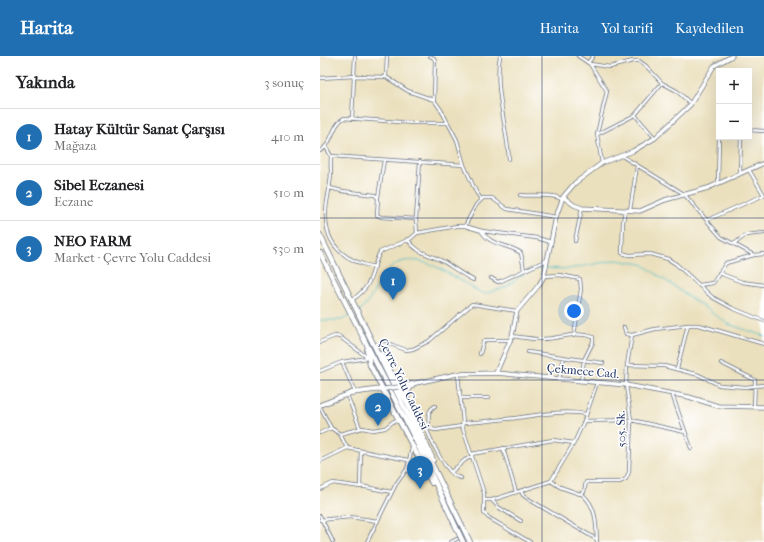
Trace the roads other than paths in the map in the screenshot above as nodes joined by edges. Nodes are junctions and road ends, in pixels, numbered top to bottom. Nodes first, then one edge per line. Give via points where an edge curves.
1 (355, 56) edge
2 (387, 56) edge
3 (430, 56) edge
4 (500, 56) edge
5 (578, 56) edge
6 (594, 56) edge
7 (732, 56) edge
8 (589, 64) junction
9 (354, 76) junction
10 (320, 78) edge
11 (386, 78) junction
12 (662, 83) junction
13 (434, 100) junction
14 (690, 104) junction
15 (635, 115) junction
16 (352, 119) junction
17 (448, 124) junction
18 (752, 130) edge
19 (764, 131) edge
20 (597, 134) junction
21 (655, 138) junction
22 (719, 140) edge
23 (741, 140) edge
24 (326, 147) junction
25 (320, 151) edge
26 (621, 155) junction
27 (331, 156) junction
28 (509, 159) dead end
29 (384, 160) junction
30 (420, 160) junction
31 (602, 163) junction
32 (764, 163) edge
33 (464, 165) junction
34 (637, 166) junction
35 (749, 170) junction
36 (740, 174) junction
37 (718, 183) junction
38 (330, 188) junction
39 (684, 194) junction
40 (764, 195) edge
41 (520, 196) dead end
42 (378, 198) junction
43 (562, 198) junction
44 (481, 199) junction
45 (582, 208) junction
46 (625, 208) junction
47 (630, 210) junction
48 (556, 217) junction
49 (416, 219) junction
50 (707, 220) junction
51 (465, 226) junction
52 (482, 231) junction
53 (417, 233) junction
54 (764, 233) edge
55 (320, 235) edge
56 (407, 239) junction
57 (575, 241) dead end
58 (552, 242) junction
59 (734, 244) junction
60 (320, 253) edge
61 (764, 254) edge
62 (754, 255) junction
63 (547, 260) junction
64 (375, 267) junction
65 (524, 270) junction
66 (719, 272) junction
67 (544, 276) junction
68 (491, 278) dead end
69 (473, 280) dead end
70 (699, 285) junction
71 (764, 285) edge
72 (352, 300) junction
73 (517, 311) junction
74 (764, 322) edge
75 (688, 325) junction
76 (624, 327) dead end
77 (632, 335) junction
78 (574, 336) junction
79 (511, 338) junction
80 (320, 342) edge
81 (373, 344) junction
82 (764, 344) edge
83 (367, 346) junction
84 (528, 352) dead end
85 (480, 354) dead end
86 (564, 357) junction
87 (368, 358) junction
88 (584, 360) junction
89 (342, 362) junction
90 (603, 363) dead end
91 (721, 363) dead end
92 (627, 365) junction
93 (677, 369) junction
94 (320, 371) edge
95 (496, 373) junction
96 (458, 374) junction
97 (559, 379) junction
98 (581, 381) junction
99 (596, 383) junction
100 (413, 384) junction
101 (626, 385) junction
102 (764, 385) edge
103 (398, 387) junction
104 (756, 387) junction
105 (383, 389) junction
106 (355, 392) junction
107 (672, 394) junction
108 (347, 395) junction
109 (462, 398) junction
110 (489, 398) dead end
111 (408, 404) junction
112 (320, 406) edge
113 (435, 406) dead end
114 (754, 407) junction
115 (764, 407) edge
116 (586, 414) junction
117 (584, 420) junction
118 (631, 420) junction
119 (399, 422) junction
120 (463, 425) junction
121 (331, 428) junction
122 (360, 428) junction
123 (428, 428) junction
124 (685, 432) junction
125 (320, 433) edge
126 (340, 434) junction
127 (574, 443) junction
128 (413, 447) junction
129 (347, 448) junction
130 (503, 448) junction
131 (691, 448) dead end
132 (361, 452) junction
133 (471, 455) junction
134 (408, 460) junction
135 (320, 461) edge
136 (407, 469) junction
137 (451, 472) junction
138 (461, 478) dead end
139 (551, 481) junction
140 (416, 482) dead end
141 (362, 487) junction
142 (320, 489) edge
143 (521, 491) junction
144 (392, 492) junction
145 (516, 492) junction
146 (582, 494) junction
147 (448, 497) junction
148 (485, 500) junction
149 (492, 500) junction
150 (446, 507) junction
151 (321, 518) edge
152 (521, 521) dead end
153 (378, 522) junction
154 (457, 538) dead end
155 (597, 540) edge
156 (333, 542) edge
157 (367, 542) edge
158 (451, 542) edge
159 (463, 542) edge
160 (470, 542) edge
161 (530, 542) edge

1 - 9 street
2 - 11 street
3 - 13 street via 435,61
4 - 28 street via 498,69
5 - 8 street
6 - 8 street
7 - 14 street via 714,66
8 - 12 street via 610,67 633,60 639,61
8 - 20 street via 607,91
9 - 10 street
9 - 11 street
9 - 16 street
11 - 13 street via 408,91
12 - 14 street via 677,91
12 - 15 street
13 - 17 street
14 - 21 street
15 - 20 street
15 - 21 street
16 - 17 street
16 - 24 street via 341,120
17 - 33 street via 457,140
18 - 19 street
20 - 31 street
21 - 26 street
22 - 37 street
23 - 36 street
24 - 25 street
24 - 27 street
26 - 31 street
26 - 34 street
27 - 29 street
27 - 38 street
29 - 30 street
29 - 42 street
30 - 33 street
30 - 49 street
31 - 43 street
32 - 35 street
33 - 44 street
34 - 39 street
34 - 47 street
35 - 36 street
35 - 40 street
36 - 37 street
37 - 39 street
38 - 42 street via 371,194
38 - 64 street via 325,218 326,229 332,243 340,253 362,264
39 - 47 street via 640,211
39 - 50 street
40 - 50 street
41 - 43 street via 552,195
42 - 49 street via 376,212 381,217
43 - 45 street
43 - 48 street
44 - 48 street via 492,198 507,209
44 - 51 street
45 - 46 street
45 - 57 street
46 - 47 street
46 - 70 street via 622,252 629,255 650,254 668,259
48 - 58 street
49 - 53 street
50 - 59 street via 721,236
51 - 52 street
51 - 53 street
52 - 58 street
52 - 65 street via 487,239 521,253
53 - 56 street
54 - 59 street via 746,235
55 - 72 highway, Çevre Yolu Caddesi
56 - 64 street via 380,252
56 - 69 street via 417,251 443,262
58 - 63 street
59 - 62 street
60 - 83 highway, Çevre Yolu Caddesi
61 - 62 street
62 - 66 street via 726,263
63 - 65 street
63 - 67 street
64 - 72 street via 369,284
65 - 68 street via 498,282
66 - 70 street via 713,283
66 - 71 street via 742,282
67 - 73 street
67 - 78 street via 560,275 580,279 581,289
70 - 74 street via 722,302
72 - 81 highway, Çevre Yolu Caddesi
73 - 79 street
73 - 81 street via 472,304 435,336 413,349 406,350 390,344
75 - 77 street
75 - 82 street via 699,325
75 - 93 street
76 - 77 street via 626,334
77 - 92 street, 505. Sk.
78 - 79 street via 539,340
78 - 88 street via 586,335 594,338
79 - 85 street via 486,340
79 - 95 street
80 - 87 street via 335,336 340,337
81 - 103 highway via 383,356
81 - 147 highway, Çevre Yolu Caddesi
83 - 87 highway
83 - 150 highway, Çevre Yolu Caddesi via 416,441
84 - 86 street
86 - 88 street
86 - 97 street
87 - 89 street
87 - 105 highway
88 - 90 street
88 - 98 street
89 - 94 street
89 - 106 street
91 - 104 street via 755,380
92 - 93 street
92 - 101 street, 505. Sk.
93 - 104 street via 699,375 719,385
95 - 96 street, Çekmece Cad.
95 - 97 street, Çekmece Cad.
96 - 100 street, Çekmece Cad.
96 - 109 street
97 - 98 street, Çekmece Cad.
98 - 99 street, Çekmece Cad.
99 - 101 street, Çekmece Cad.
99 - 116 street
100 - 103 street, Çekmece Cad.
100 - 111 highway via 407,392
101 - 107 street, Çekmece Cad.
101 - 118 street, 505. Sk.
102 - 104 street
103 - 105 street, Çekmece Cad., bridge
103 - 111 highway
104 - 114 street
105 - 106 main road
105 - 119 highway
106 - 108 main road
107 - 114 street, Çekmece Cad. via 718,406
107 - 124 street
108 - 112 main road
108 - 122 street
109 - 110 street
109 - 120 street
111 - 123 street via 411,403
111 - 147 highway
112 - 121 street
113 - 123 street via 429,413
114 - 115 street, Çekmece Cad.
116 - 117 street
116 - 120 street via 549,413
117 - 118 street
117 - 127 street
118 - 124 street
118 - 146 street, 505. Sk. via 630,472 626,479 620,482 586,482
119 - 122 street via 394,421 385,428 373,430
119 - 128 highway
120 - 123 street via 436,430
120 - 133 street
121 - 125 street
121 - 126 street
122 - 126 street
123 - 137 street via 435,447
124 - 131 street
126 - 129 street
127 - 130 street via 553,440
127 - 139 street
128 - 134 street
128 - 150 highway
129 - 132 street
129 - 135 street
130 - 133 street
130 - 145 street
132 - 134 street
132 - 141 street via 359,480
133 - 137 street
133 - 148 street
134 - 136 street
136 - 140 street
136 - 144 street
137 - 138 street via 455,477
139 - 143 street
139 - 146 street via 572,492
141 - 142 street via 333,483
141 - 144 street
143 - 145 street
143 - 155 street via 530,500
144 - 153 street
145 - 149 street
146 - 155 street via 594,509
147 - 160 highway, Çevre Yolu Caddesi
148 - 149 street
148 - 161 street via 486,516
149 - 152 street via 498,507
150 - 159 highway, Çevre Yolu Caddesi
151 - 153 street via 350,517
151 - 156 street
153 - 157 street
154 - 158 street

